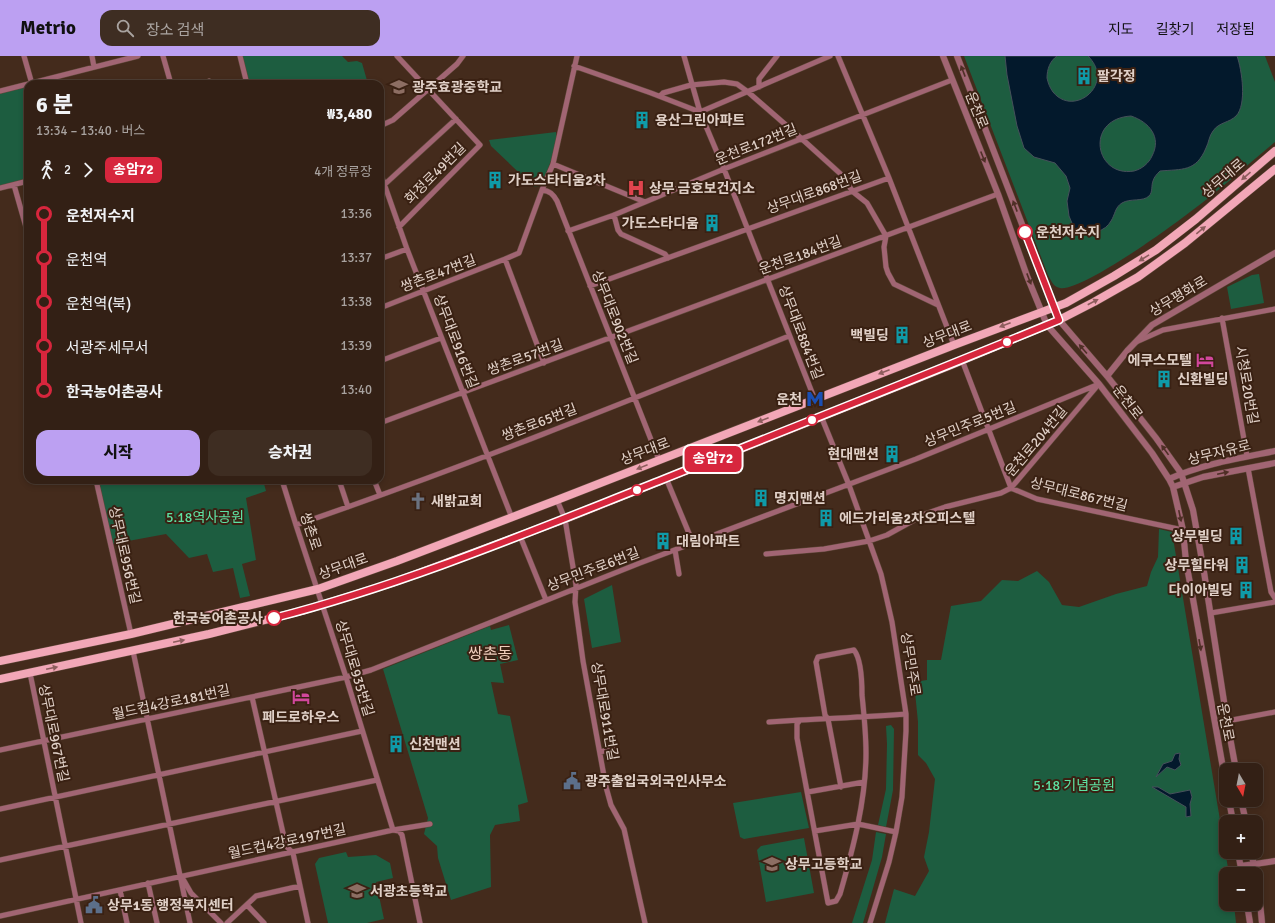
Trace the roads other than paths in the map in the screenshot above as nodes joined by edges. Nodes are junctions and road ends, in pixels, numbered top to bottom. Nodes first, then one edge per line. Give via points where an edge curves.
1 (24, 56) edge
2 (92, 56) edge
3 (138, 56) edge
4 (163, 56) edge
5 (240, 56) edge
6 (397, 56) edge
7 (463, 56) edge
8 (578, 56) edge
9 (684, 56) edge
10 (777, 56) edge
11 (830, 56) edge
12 (838, 56) edge
13 (943, 56) edge
14 (957, 56) edge
15 (574, 66) junction
16 (94, 67) junction
17 (30, 80) edge
18 (43, 80) edge
19 (170, 80) edge
20 (246, 80) edge
21 (952, 80) junction
22 (691, 84) junction
23 (24, 85) edge
24 (759, 87) junction
25 (428, 89) junction
26 (0, 91) edge
27 (748, 92) junction
28 (660, 96) junction
29 (700, 112) junction
30 (864, 115) junction
31 (456, 119) junction
32 (384, 124) edge
33 (802, 138) junction
34 (1275, 151) edge
35 (553, 164) junction
36 (724, 169) junction
37 (1275, 169) edge
38 (889, 178) junction
39 (24, 182) edge
40 (14, 185) junction
41 (384, 185) joint
42 (0, 188) edge
43 (542, 190) junction
44 (852, 191) junction
45 (998, 194) junction
46 (645, 202) junction
47 (614, 215) junction
48 (24, 220) edge
49 (399, 227) junction
50 (908, 227) junction
51 (748, 229) junction
52 (568, 231) junction
53 (886, 236) junction
54 (407, 249) junction
55 (1275, 253) edge
56 (384, 258) edge
57 (668, 258) junction
58 (505, 259) junction
59 (768, 280) junction
60 (590, 286) junction
61 (424, 292) junction
62 (938, 305) junction
63 (384, 307) edge
64 (1053, 308) junction
65 (1275, 309) edge
66 (1042, 312) junction
67 (1222, 318) junction
68 (1059, 320) junction
69 (1047, 325) junction
70 (790, 336) junction
71 (441, 338) junction
72 (610, 338) junction
73 (1135, 343) junction
74 (954, 345) junction
75 (384, 359) edge
76 (962, 360) junction
77 (544, 363) junction
78 (1107, 376) junction
79 (1099, 384) junction
80 (463, 393) junction
81 (634, 398) junction
82 (814, 400) junction
83 (821, 416) junction
84 (384, 422) edge
85 (989, 429) junction
86 (1275, 451) edge
87 (487, 454) junction
88 (1247, 456) junction
89 (659, 460) junction
90 (1275, 463) edge
91 (1248, 468) junction
92 (1181, 473) junction
93 (666, 478) junction
94 (1169, 479) junction
95 (1185, 483) junction
96 (97, 484) edge
97 (283, 484) edge
98 (340, 484) edge
99 (376, 484) edge
100 (849, 484) junction
101 (1173, 487) junction
102 (1011, 488) junction
103 (380, 495) junction
104 (557, 500) junction
105 (348, 507) junction
106 (512, 518) junction
107 (565, 519) junction
108 (296, 525) junction
109 (1183, 530) junction
110 (520, 536) junction
111 (870, 541) junction
112 (693, 543) junction
113 (674, 550) junction
114 (766, 554) dead end
115 (679, 574) dead end
116 (318, 589) junction
117 (575, 590) junction
118 (1275, 598) edge
119 (546, 600) junction
120 (1275, 602) edge
121 (322, 605) junction
122 (1211, 613) junction
123 (131, 634) junction
124 (133, 651) junction
125 (0, 661) edge
126 (30, 673) junction
127 (346, 677) junction
128 (0, 679) edge
129 (252, 697) junction
130 (1275, 712) edge
131 (906, 714) junction
132 (828, 718) junction
133 (864, 718) junction
134 (148, 719) junction
135 (800, 720) junction
136 (1226, 721) junction
137 (769, 722) dead end
138 (362, 731) junction
139 (44, 741) junction
140 (616, 748) dead end
141 (0, 750) edge
142 (264, 752) junction
143 (600, 752) junction
144 (1222, 763) edge
145 (1235, 763) edge
146 (160, 775) junction
147 (377, 780) junction
148 (864, 782) junction
149 (841, 786) junction
150 (808, 792) junction
151 (55, 797) junction
152 (276, 802) junction
153 (0, 809) edge
154 (170, 824) junction
155 (430, 824) dead end
156 (858, 824) junction
157 (393, 830) junction
158 (815, 831) junction
159 (896, 832) junction
160 (65, 846) junction
161 (293, 853) junction
162 (1240, 859) edge
163 (1253, 859) edge
164 (0, 860) edge
165 (1275, 860) edge
166 (1254, 865) junction
167 (1241, 866) joint
168 (181, 876) junction
169 (148, 884) junction
170 (300, 886) junction
171 (120, 890) junction
172 (76, 899) junction
173 (247, 905) junction
174 (1248, 911) edge
175 (1261, 911) edge
176 (0, 916) edge
177 (81, 923) edge
178 (127, 923) edge
179 (157, 923) edge
180 (190, 923) edge
181 (221, 923) edge
182 (227, 923) edge
183 (264, 923) edge
184 (308, 923) edge
185 (420, 923) edge
186 (645, 923) edge
187 (870, 923) edge
188 (1250, 923) edge
189 (1262, 923) edge

1 - 17 street
2 - 16 street
3 - 16 street
4 - 19 street
5 - 20 street
6 - 25 street, 화정로49번길
7 - 25 street
8 - 15 street, 쌍촌로47번길
9 - 22 street, 상무대로884번길
10 - 24 street via 759,79
11 - 24 street
12 - 30 street
13 - 21 street, 운천로
64 -> 14 street, 운천로
15 - 28 street
15 - 35 street, 쌍촌로47번길
16 - 18 street
21 - 30 street, 운천로172번길
21 -> 45 street, 운천로
22 - 27 street via 724,82 736,84
22 - 28 street
22 - 29 street, 상무대로884번길
23 - 26 street
24 - 27 street
25 - 31 street, 화정로49번길
25 - 32 street via 393,120
27 - 29 street
27 - 33 street
28 - 29 street
29 - 36 street, 상무대로884번길
30 - 33 street, 운천로172번길
30 - 38 street
31 - 41 street, 화정로49번길
31 - 49 street, 화정로49번길 via 480,145
33 - 36 street, 운천로172번길
33 - 44 street via 844,177
34 -> 64 main road, 상무대로 via 1156,250 1080,296
35 - 43 street, 쌍촌로47번길
35 - 46 street
36 - 46 street, 운천로172번길
36 - 51 street, 상무대로884번길
68 -> 37 main road, 상무대로 via 1138,277 1185,243
38 - 44 street, 상무대로868번길
38 - 50 street
39 - 40 street
40 - 42 street
40 - 48 street
41 - 49 street, 상무대로916번길
43 - 52 street, 상무대로902번길 via 549,190 554,195
43 - 58 street, 쌍촌로47번길 via 519,254
44 - 51 street, 상무대로868번길
44 - 53 street via 867,203
45 - 50 street, 운천로184번길
45 -> 66 street, 운천로
46 - 47 street, 운천로172번길
47 - 52 street, 운천로172번길
47 - 57 street via 621,234 665,254
49 - 54 street, 상무대로916번길
50 - 53 street, 운천로184번길
50 - 62 street
51 - 57 street
51 - 59 street, 상무대로884번길
52 - 60 street, 상무대로902번길
53 - 59 street, 운천로184번길
53 - 62 street via 884,247 888,273 894,284
54 - 56 street
54 - 61 street, 상무대로916번길
55 - 73 street, 상무평화로 via 1152,325
57 - 60 street
58 - 61 street, 쌍촌로47번길
58 - 77 street
59 - 70 street, 상무대로884번길
59 - 72 street, 운천로184번길
60 - 72 street, 상무대로902번길
61 - 63 street, 쌍촌로47번길
61 - 71 street, 상무대로916번길
62 - 74 street
64 - 66 main road, 상무대로
64 - 68 street, 운천로
65 - 67 street
66 - 69 street, 운천로
66 -> 74 main road, 상무대로
67 - 73 street via 1163,330
67 - 88 street, 시청로20번길
68 - 69 main road, 상무대로
78 -> 68 street, 운천로
69 - 76 main road, 상무대로
69 - 79 street, 운천로
70 - 81 street, 쌍촌로65번길
70 - 82 street, 상무대로884번길
71 - 75 street
71 - 80 street, 상무대로916번길
72 - 77 street, 쌍촌로57번길
72 - 81 street, 상무대로902번길
73 - 78 street, 상무평화로
74 -> 82 main road, 상무대로
76 - 83 main road, 상무대로
76 - 85 street, 상무대로867번길
77 - 80 street, 쌍촌로57번길
92 -> 78 street, 운천로
79 - 85 street, 상무민주로5번길
79 - 94 street, 운천로
79 - 102 street, 운천로204번길
80 - 84 street, 쌍촌로57번길
80 - 87 street, 상무대로916번길
81 - 87 street, 쌍촌로65번길
81 - 89 street, 상무대로902번길
82 -> 89 main road, 상무대로
83 - 93 main road, 상무대로
83 - 100 street, 상무민주로
85 - 100 street, 상무민주로5번길
85 - 102 street, 상무대로867번길
86 - 88 street, 상무자유로
87 - 103 street, 쌍촌로65번길
87 - 106 street, 상무대로916번길
88 - 92 street, 상무자유로
89 -> 104 main road, 상무대로
90 - 91 street, 상무자유로
95 -> 91 street, 상무자유로
91 - 118 street, 상무자유로 via 1271,592
92 - 94 street, 상무자유로
92 - 95 street, 운천로
93 - 107 main road, 상무대로
93 - 112 street
94 - 101 street, 운천로
95 - 101 street, 상무자유로
95 - 122 street, 운천로 via 1193,510
96 - 123 street, 상무대로956번길
97 - 108 street, 쌍촌로
98 - 105 street
99 - 103 street
100 - 111 street, 상무민주로
100 - 112 street, 상무민주로6번길
101 -> 109 street, 운천로
102 - 109 street, 상무대로867번길 via 1037,499
102 - 111 street, 운천로204번길 via 925,514 887,535
103 - 105 street, 쌍촌로65번길
104 - 106 main road, 상무대로
104 - 107 street, 상무대로911번길
105 - 108 street, 쌍촌로65번길
106 - 116 main road, 상무대로
107 - 110 main road, 상무대로
107 - 117 street, 상무대로911번길
108 - 116 street, 쌍촌로
109 -> 144 street, 운천로 via 1186,562
110 - 119 street
110 - 121 main road, 상무대로 via 416,575
111 - 114 street, 운천로204번길 via 807,552
111 - 131 street, 상무민주로 via 888,603
112 - 113 street, 상무민주로6번길
113 - 115 street
113 - 117 street, 상무민주로6번길
116 - 121 street, 상무대로935번길
116 - 123 main road, 상무대로
117 - 119 street, 상무민주로6번길
117 - 143 street, 상무대로911번길 via 583,661
119 - 127 street, 상무민주로6번길 via 371,670
120 - 122 street
124 -> 121 main road, 상무대로
121 - 127 street, 상무대로935번길
122 - 136 street, 운천로
123 - 125 main road, 상무대로
126 -> 124 main road, 상무대로
124 - 134 street
126 - 128 main road, 상무대로
126 - 139 street, 상무대로967번길
127 - 129 street, 월드컵4강로181번길
127 - 138 street, 상무대로935번길
129 - 134 street, 월드컵4강로181번길
129 - 142 street
130 - 136 street
131 - 133 street
131 - 159 street, 상무민주로 via 902,797
132 - 133 street
132 - 133 street via 825,715 816,662 818,657 823,655 854,650 862,680
132 - 135 street
132 - 149 street
133 - 148 street
134 - 139 street, 월드컵4강로181번길
134 - 146 street
135 - 137 street
135 - 150 street via 797,724 797,738
136 - 145 street, 운천로
138 - 142 street, 상무대로935번길
138 - 147 street, 상무대로935번길
139 - 141 street, 월드컵4강로181번길
139 - 151 street, 상무대로967번길
140 - 143 street
142 - 146 street, 상무대로935번길
142 - 152 street
143 - 186 street, 상무대로911번길 via 608,796 624,829
146 - 151 street, 상무대로935번길
146 - 154 street
147 - 152 street
147 - 157 street, 상무대로935번길
148 - 149 street
148 - 156 street
149 - 150 street
150 - 158 street
151 - 153 street, 상무대로967번길
151 - 160 street, 상무대로967번길
152 - 154 street
152 - 161 street via 286,846
154 - 160 street
154 - 168 street
155 - 157 street, 월드컵4강로197번길
156 - 158 street
156 - 158 street via 840,894 836,900 828,903
156 - 159 street
157 - 161 street, 월드컵4강로197번길
157 - 185 street via 399,831 402,835
159 - 187 street, 상무민주로
160 - 164 street
160 - 172 street, 상무대로967번길
161 - 168 street, 월드컵4강로197번길
161 - 170 street
162 - 167 street
163 - 166 street
165 - 166 street
166 - 167 street
168 - 169 street, 월드컵4강로197번길
168 - 180 street
168 - 181 street via 191,892
169 - 171 street, 월드컵4강로197번길
169 - 179 street
170 - 173 street via 256,896
170 - 184 street
171 - 172 street, 월드컵4강로197번길
171 - 178 street
172 - 176 street, 월드컵4강로197번길
172 - 177 street, 상무대로967번길
173 - 182 street
173 - 183 street
174 - 188 street
175 - 189 street

